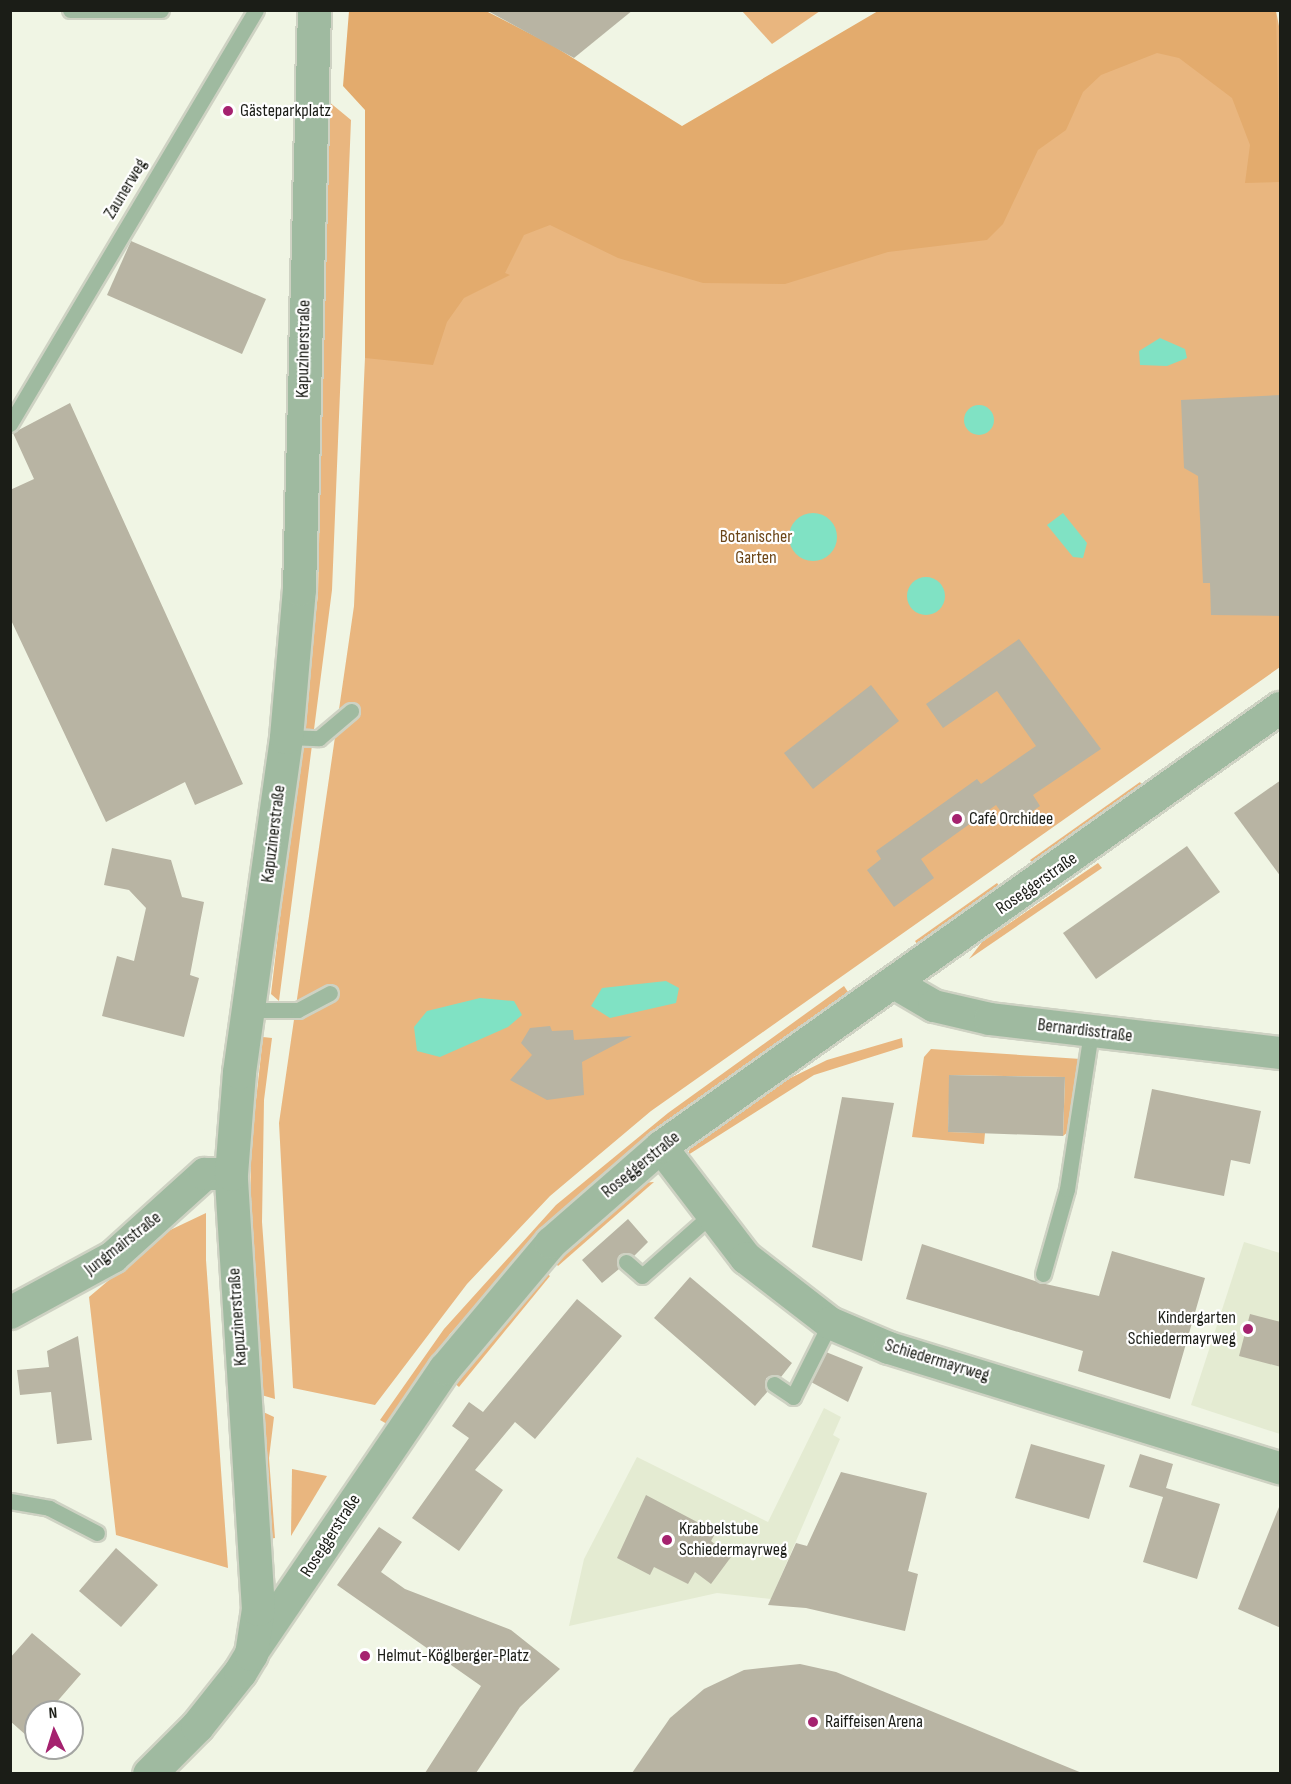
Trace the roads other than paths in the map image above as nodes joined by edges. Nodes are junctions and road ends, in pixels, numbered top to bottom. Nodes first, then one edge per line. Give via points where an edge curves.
1 (70, 10) edge
2 (161, 10) edge
3 (256, 10) edge
4 (314, 10) edge
5 (10, 424) edge
6 (1281, 708) edge
7 (351, 711) dead end
8 (286, 737) junction
9 (896, 984) junction
10 (330, 993) dead end
11 (249, 1010) junction
12 (1091, 1032) junction
13 (1281, 1053) edge
14 (661, 1147) junction
15 (231, 1174) junction
16 (712, 1214) junction
17 (626, 1262) dead end
18 (1043, 1274) dead end
19 (10, 1313) edge
20 (830, 1323) junction
21 (774, 1384) dead end
22 (1281, 1468) edge
23 (10, 1501) edge
24 (97, 1533) dead end
25 (251, 1654) junction
26 (149, 1773) edge

1 - 2 lane
3 - 5 lane, Zaunerweg
4 - 8 street, Kapuzinerstraße via 299,589
6 - 9 street, Roseggerstraße
7 - 8 lane via 319,738
8 - 11 street, Kapuzinerstraße
9 - 12 street, Bernardisstraße via 934,1006
9 - 14 street, Roseggerstraße
10 - 11 lane via 298,1010
11 - 15 street, Kapuzinerstraße
12 - 13 street, Bernardisstraße
12 - 18 lane via 1066,1189
14 - 16 street, Schiedermayrweg
14 - 25 street, Roseggerstraße via 551,1242 488,1313
15 - 19 street, Jungmairstraße via 205,1174 113,1257
15 - 25 street, Kapuzinerstraße via 258,1609
16 - 17 lane via 642,1276
16 - 20 street, Schiedermayrweg via 746,1258
20 - 21 lane via 793,1397
20 - 22 street, Schiedermayrweg via 889,1348
23 - 24 lane via 49,1509
25 - 26 street, Roseggerstraße via 197,1726

